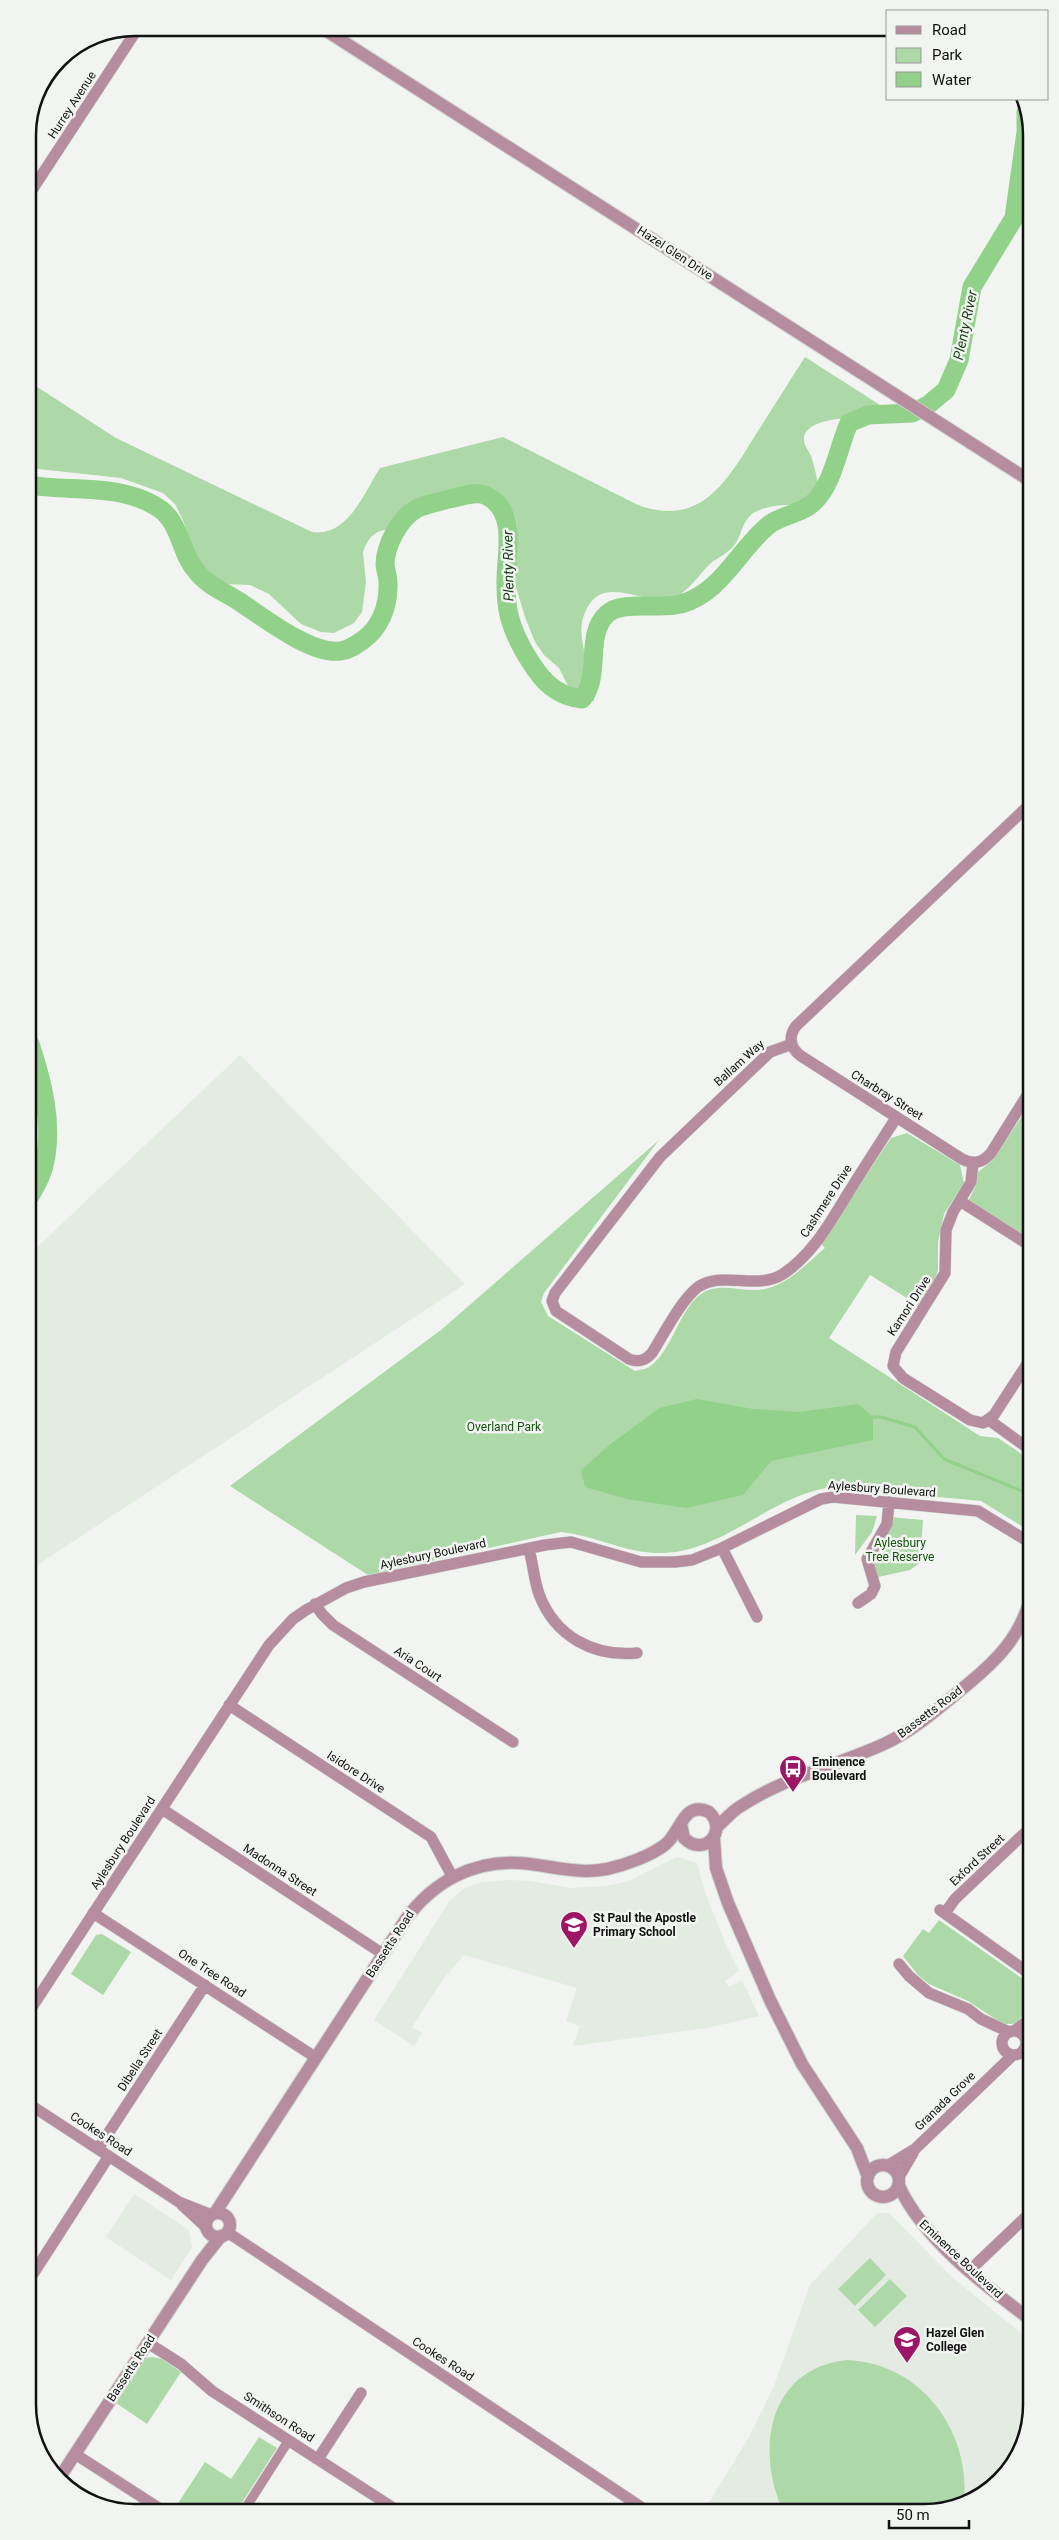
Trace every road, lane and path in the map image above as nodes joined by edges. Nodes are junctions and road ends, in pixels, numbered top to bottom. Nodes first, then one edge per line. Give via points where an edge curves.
1 (133, 36) edge
2 (335, 36) edge
3 (36, 184) edge
4 (1023, 475) edge
5 (1023, 811) edge
6 (792, 1044) junction
7 (1023, 1102) edge
8 (896, 1118) junction
9 (973, 1163) junction
10 (960, 1201) junction
11 (1023, 1241) edge
12 (552, 1301) joint
13 (1023, 1370) edge
14 (989, 1420) junction
15 (1023, 1445) edge
16 (889, 1502) junction
17 (1023, 1538) edge
18 (722, 1548) junction
19 (529, 1549) junction
20 (858, 1603) dead end
21 (315, 1604) junction
22 (757, 1617) dead end
23 (1023, 1624) edge
24 (637, 1653) dead end
25 (229, 1706) junction
26 (513, 1742) dead end
27 (740, 1806) junction
28 (162, 1810) junction
29 (710, 1812) junction
30 (681, 1824) junction
31 (716, 1832) junction
32 (1023, 1835) edge
33 (666, 1844) junction
34 (693, 1844) junction
35 (716, 1868) junction
36 (452, 1876) junction
37 (94, 1913) junction
38 (383, 1954) junction
39 (899, 1964) dead end
40 (1023, 1969) edge
41 (205, 1985) junction
42 (36, 2001) edge
43 (982, 2019) junction
44 (1023, 2023) edge
45 (1011, 2031) junction
46 (1023, 2035) edge
47 (1003, 2045) junction
48 (1022, 2053) edge
49 (316, 2057) junction
50 (993, 2072) junction
51 (36, 2109) edge
52 (858, 2148) junction
53 (98, 2149) junction
54 (915, 2149) junction
55 (109, 2156) junction
56 (884, 2166) junction
57 (868, 2177) junction
58 (899, 2182) junction
59 (235, 2184) junction
60 (885, 2197) junction
61 (179, 2202) junction
62 (213, 2214) junction
63 (915, 2216) junction
64 (228, 2218) junction
65 (1023, 2220) edge
66 (207, 2229) junction
67 (224, 2234) junction
68 (202, 2260) junction
69 (36, 2269) edge
70 (970, 2270) junction
71 (1023, 2313) edge
72 (148, 2343) junction
73 (361, 2394) dead end
74 (289, 2440) junction
75 (75, 2454) junction
76 (318, 2459) junction
77 (63, 2472) edge
78 (153, 2504) edge
79 (248, 2504) edge
80 (389, 2504) edge
81 (636, 2504) edge

1 - 3 street, Hurrey Avenue
2 - 4 street, Hazel Glen Drive
5 - 6 street via 796,1026 791,1034
6 - 8 street, Charbray Street via 800,1056
6 - 12 street, Ballam Way via 770,1052 660,1157 558,1288
7 - 9 street via 987,1158
8 - 9 street, Charbray Street
8 - 12 street, Cashmere Drive via 810,1250 774,1278 757,1282 722,1280 699,1287 645,1359 630,1359 561,1316
9 - 10 street, Kamori Drive via 971,1182
10 - 11 street
10 - 14 street, Kamori Drive via 946,1230 945,1273 896,1352 893,1366 903,1378 970,1420 983,1423
13 - 14 street
14 - 15 street, Kamori Drive
16 - 17 street, Aylesbury Boulevard via 978,1511
16 - 18 street, Aylesbury Boulevard via 821,1498
16 - 20 street via 887,1524 867,1559 874,1586 871,1594
18 - 19 street, Aylesbury Boulevard via 692,1560 657,1563 623,1558 570,1542
18 - 22 street
19 - 21 street, Aylesbury Boulevard via 364,1582
19 - 24 street via 542,1600 562,1630 601,1652
21 - 25 street, Aylesbury Boulevard via 281,1630
21 - 26 street, Aria Court via 333,1625
23 - 27 street, Bassetts Road via 993,1663 916,1726 884,1744 801,1777
25 - 28 street, Aylesbury Boulevard
25 - 36 street, Isidore Drive via 430,1837
27 - 29 street, Bassetts Road
27 - 31 street, Bassetts Road
28 - 37 street, Aylesbury Boulevard
28 - 38 street, Madonna Street
29 - 30 street, Bassetts Road via 695,1810 686,1815
29 - 31 street
30 - 33 street, Bassetts Road
30 - 34 street via 682,1834
31 - 34 street, Bassetts Road via 704,1845
31 - 35 street
32 - 40 street, Exford Street via 943,1911
33 - 34 street, Bassetts Road
33 - 36 street, Bassetts Road via 630,1862 606,1869 573,1871 506,1863 478,1867
34 - 35 street
35 - 52 street via 728,1903 790,2042
36 - 38 street, Bassetts Road via 414,1907
37 - 41 street, One Tree Road
37 - 42 street, Aylesbury Boulevard
38 - 49 street, Bassetts Road
39 - 43 street via 924,1990 968,2009
41 - 49 street, One Tree Road
41 - 53 street, Dibella Street
43 - 45 street
43 - 47 street
44 - 45 street
45 - 46 street
45 - 47 street via 1004,2037
47 - 48 street
47 - 50 street, Granada Grove
48 - 50 street, Granada Grove
49 - 59 street, Bassetts Road
50 - 54 street, Granada Grove
51 - 53 street, Cookes Road
52 - 56 street
52 - 57 street
53 - 55 street, Cookes Road
54 - 56 street, Granada Grove
54 - 58 street, Granada Grove
55 - 61 street, Cookes Road
55 - 69 street
56 - 57 street via 872,2169
56 - 58 street via 894,2170
57 - 60 street via 870,2190 876,2196
58 - 60 street via 893,2194
58 - 63 street, Eminence Boulevard
59 - 62 street, Bassetts Road
59 - 64 street, Bassetts Road
60 - 63 street, Eminence Boulevard
61 - 62 street, Cookes Road
61 - 66 street, Cookes Road
62 - 64 street
62 - 66 street via 207,2220
63 - 70 street, Eminence Boulevard
64 - 67 street via 230,2225
65 - 70 street
66 - 67 street via 213,2236
66 - 68 street, Bassetts Road
67 - 68 street, Bassetts Road
67 - 81 street, Cookes Road
68 - 72 street, Bassetts Road
70 - 71 street, Eminence Boulevard
72 - 74 street, Smithson Road via 212,2391
72 - 75 street, Bassetts Road
73 - 76 street
74 - 76 street, Smithson Road
74 - 79 street
75 - 77 street, Bassetts Road
75 - 78 street
76 - 80 street, Smithson Road

